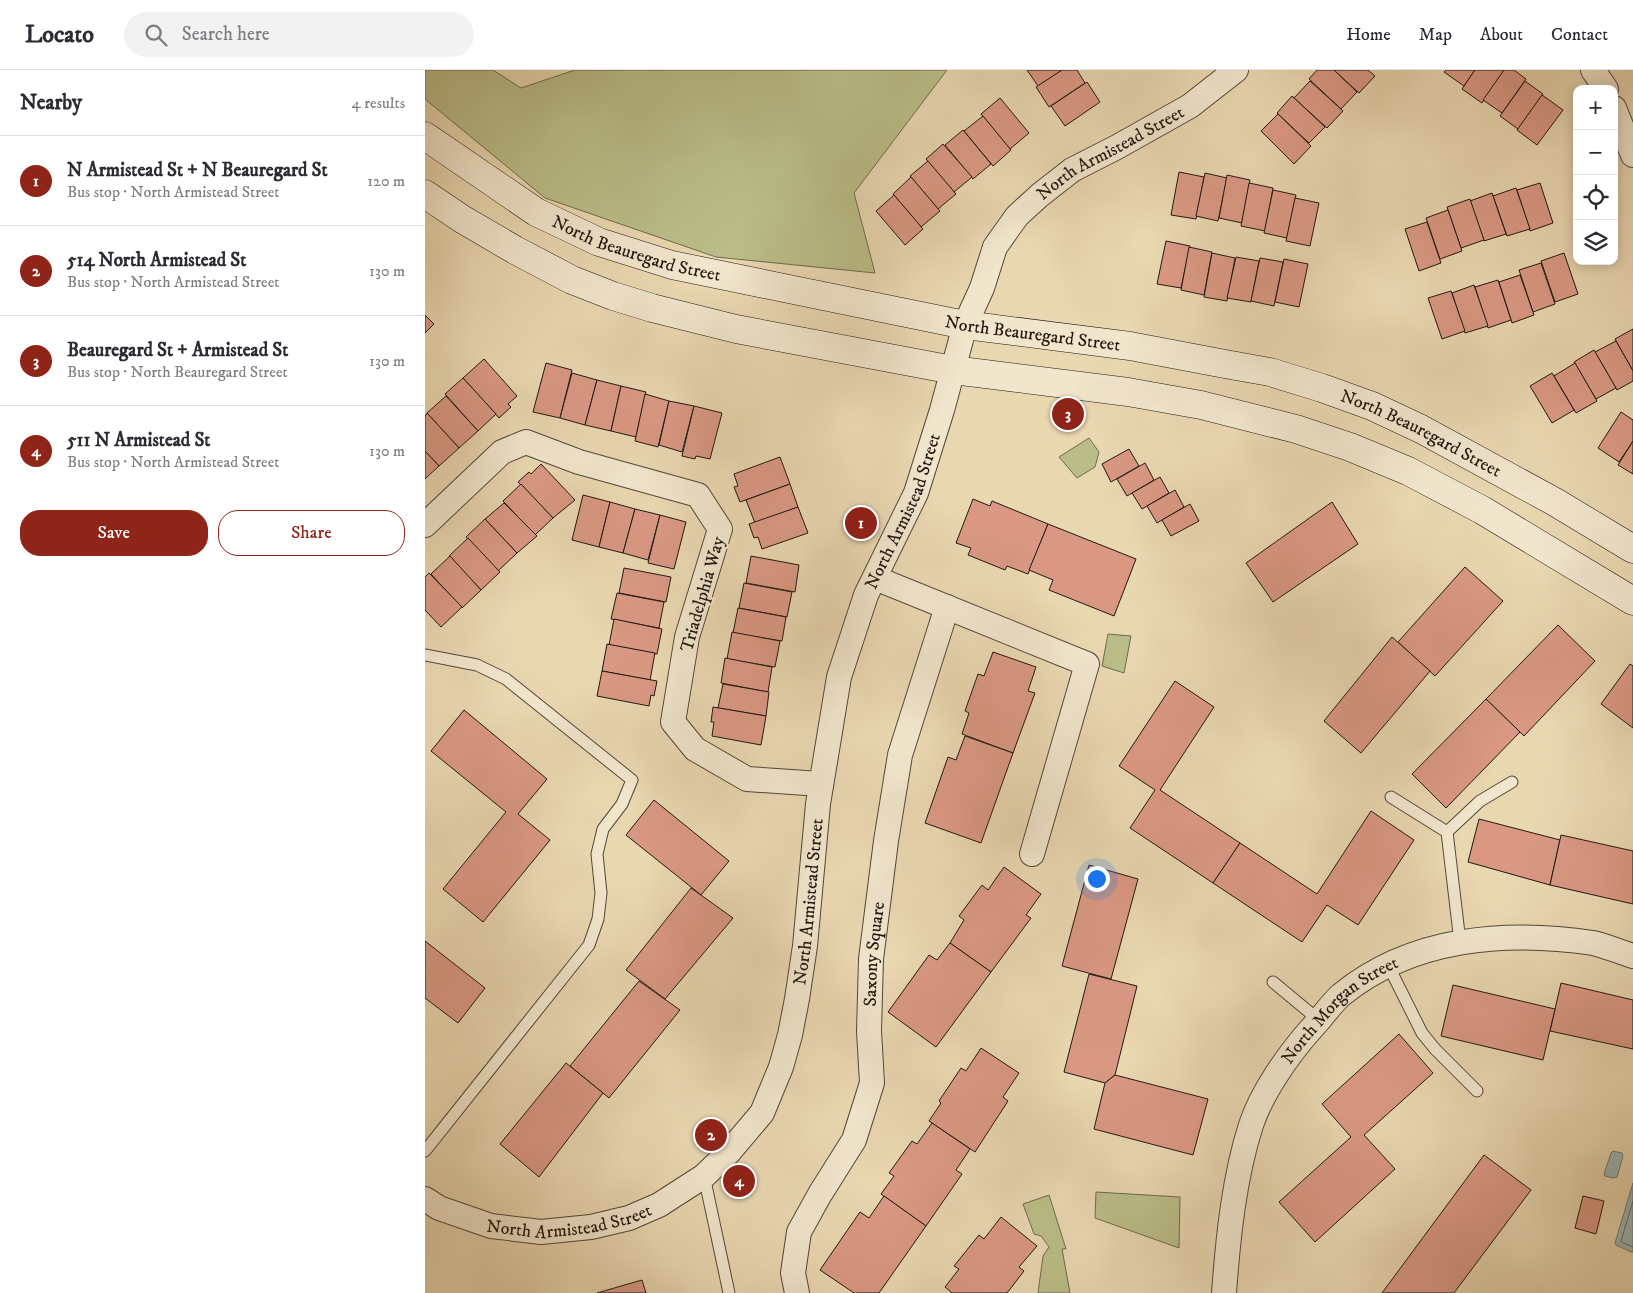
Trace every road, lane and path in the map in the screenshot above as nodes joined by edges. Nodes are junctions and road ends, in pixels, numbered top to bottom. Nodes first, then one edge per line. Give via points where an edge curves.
1 (1236, 70) edge
2 (1593, 70) edge
3 (1603, 85) edge
4 (1618, 118) edge
5 (425, 136) edge
6 (1633, 155) edge
7 (425, 194) edge
8 (965, 325) junction
9 (953, 370) junction
10 (425, 525) edge
11 (1633, 549) edge
12 (875, 578) junction
13 (1633, 601) edge
14 (947, 607) junction
15 (425, 655) edge
16 (1512, 782) dead end
17 (821, 784) junction
18 (1391, 797) dead end
19 (1447, 832) junction
20 (1032, 854) dead end
21 (1461, 942) junction
22 (1633, 956) edge
23 (1388, 965) junction
24 (1273, 982) dead end
25 (1320, 1020) junction
26 (1477, 1091) dead end
27 (425, 1151) edge
28 (704, 1176) junction
29 (425, 1199) edge
30 (729, 1293) edge
31 (797, 1293) edge
32 (1224, 1293) edge

1 - 8 street, North Armistead Street via 1190,106 1073,170 1017,216 995,247 1001,288
2 - 3 street
4 - 6 street
5 - 8 main road, North Beauregard Street via 536,212 599,242 672,265
7 - 9 main road via 515,250 572,280 613,296 736,329
8 - 9 street, North Armistead Street
8 - 11 main road, North Beauregard Street via 1130,346 1270,372 1322,388 1372,406 1421,429
9 - 12 street, North Armistead Street via 916,493
9 - 13 main road via 1128,392 1201,405 1296,429 1349,447 1408,471 1482,510
10 - 17 street, Triadelphia Way via 502,452 526,442 579,462 698,495 721,529 687,637 673,722 695,749 747,779
12 - 14 street
12 - 17 street, North Armistead Street via 839,677
14 - 20 street via 1087,664
14 - 31 street, Saxony Square via 900,755 887,832 871,958 869,1031 872,1083 854,1140 799,1232 793,1272
15 - 27 lane via 477,665 506,680 632,780 622,804 603,829 597,854 601,893 598,919 589,945
16 - 19 lane via 1480,801
17 - 28 street, North Armistead Street via 805,946 790,1035 781,1067 762,1113
18 - 19 lane
19 - 21 lane
21 - 22 street, North Morgan Street via 1499,937 1545,939 1595,944
21 - 23 street, North Morgan Street via 1417,952
23 - 25 street, North Morgan Street via 1340,996
23 - 26 lane via 1422,1033
24 - 25 lane
25 - 32 street, North Morgan Street via 1296,1046 1251,1123 1229,1231
28 - 29 street, North Armistead Street via 659,1205 629,1218 591,1227 541,1232 491,1226 439,1208
28 - 30 lane

